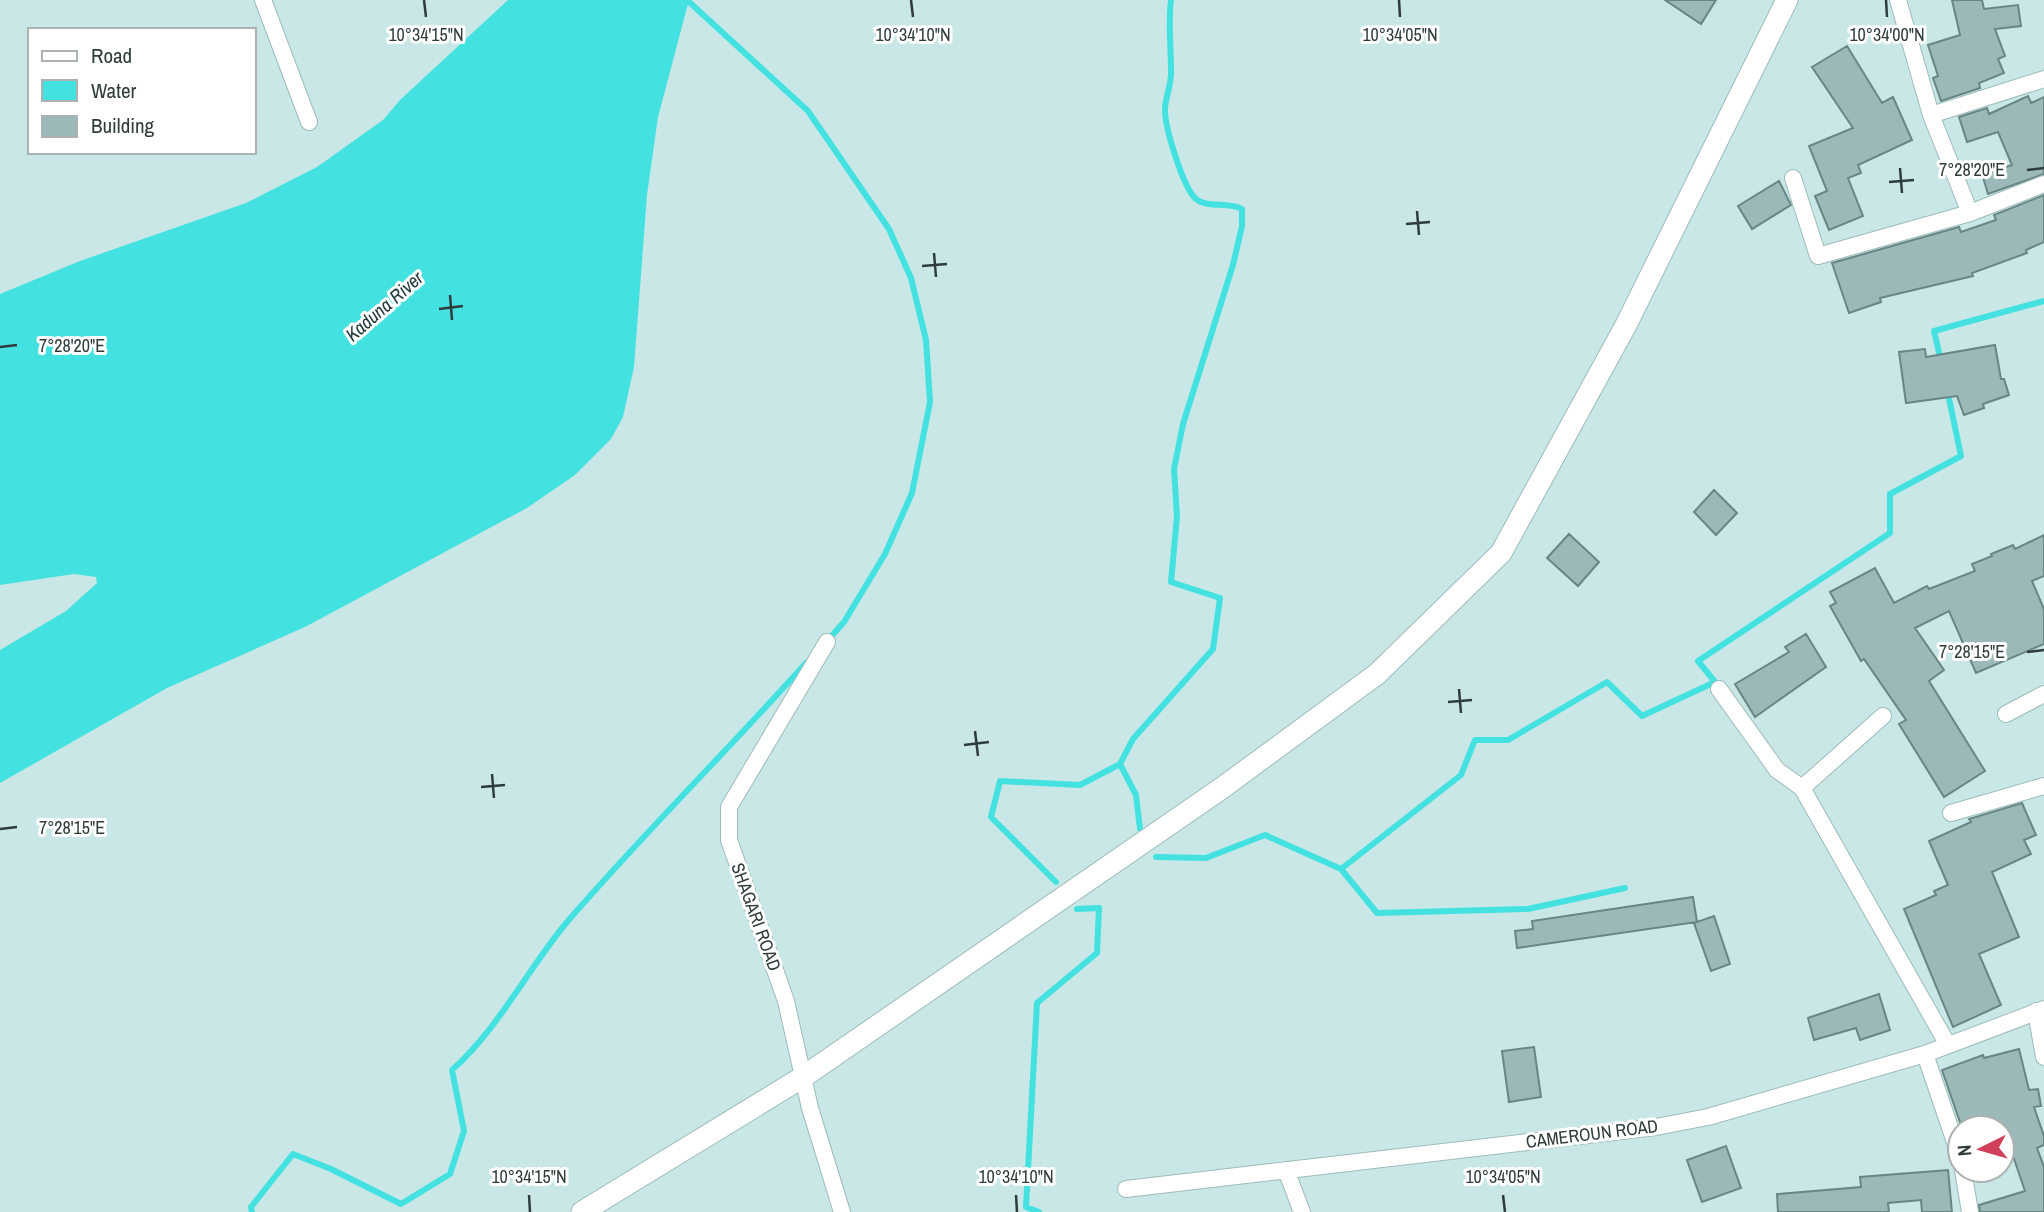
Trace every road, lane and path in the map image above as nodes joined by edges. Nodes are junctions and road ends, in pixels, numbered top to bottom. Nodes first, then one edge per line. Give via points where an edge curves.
1 (263, 0) edge
2 (1787, 0) edge
3 (1898, 0) edge
4 (2044, 79) edge
5 (1931, 115) junction
6 (309, 122) dead end
7 (1793, 178) dead end
8 (2044, 184) edge
9 (1970, 213) junction
10 (827, 642) dead end
11 (1718, 689) dead end
12 (2044, 694) edge
13 (2006, 714) dead end
14 (1883, 716) dead end
15 (2044, 786) edge
16 (1802, 788) junction
17 (1951, 813) dead end
18 (2040, 1010) edge
19 (1948, 1045) junction
20 (1925, 1054) junction
21 (2044, 1057) edge
22 (803, 1077) junction
23 (1946, 1116) edge
24 (1286, 1170) junction
25 (1965, 1184) edge
26 (1126, 1189) dead end
27 (582, 1212) edge
28 (842, 1212) edge
29 (1302, 1212) edge
30 (1970, 1212) edge

1 - 6 street
2 - 22 street via 1626,325 1501,553 1377,674 1222,788
3 - 5 street
4 - 5 street
5 - 9 street
7 - 9 street via 1818,256
8 - 9 street
10 - 22 street, SHAGARI ROAD via 729,807 729,840 786,1002
11 - 16 street via 1777,770
12 - 13 street
14 - 16 street
15 - 17 street
16 - 19 street
18 - 19 street, CAMEROUN ROAD
18 - 21 street
19 - 20 street, CAMEROUN ROAD
20 - 23 street
20 - 24 street, CAMEROUN ROAD via 1656,1127
22 - 27 street
22 - 28 street, SHAGARI ROAD
24 - 26 street, CAMEROUN ROAD
24 - 29 street
25 - 30 street

